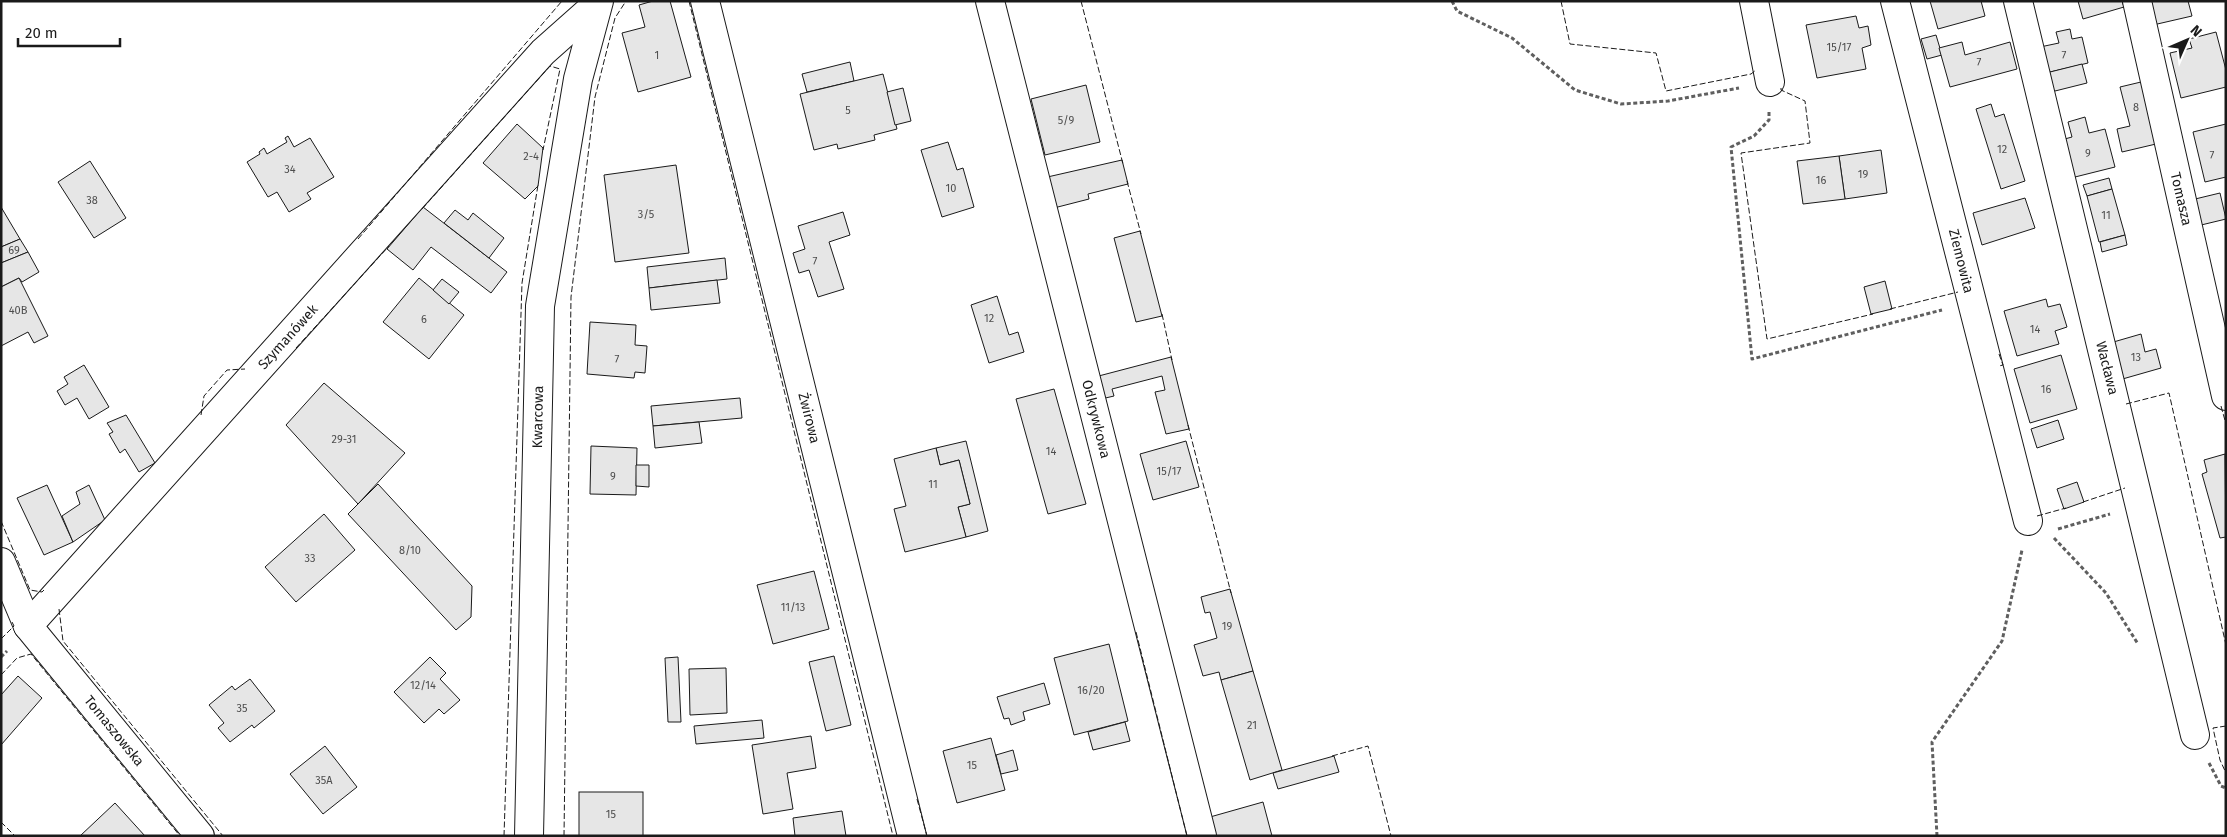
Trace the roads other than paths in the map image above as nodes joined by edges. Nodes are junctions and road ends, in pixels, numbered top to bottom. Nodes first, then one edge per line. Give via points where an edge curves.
1 (705, 1) edge
2 (990, 1) edge
3 (1754, 1) edge
4 (1895, 1) edge
5 (2018, 1) edge
6 (2137, 1) edge
7 (598, 2) edge
8 (1770, 82) road end
9 (2226, 396) edge
10 (2028, 521) road end
11 (1, 562) edge
12 (28, 626) junction
13 (2195, 735) dead end
14 (200, 836) edge
15 (529, 836) edge
16 (912, 836) edge
17 (1202, 836) edge

1 - 16 street, Żwirowa
2 - 17 street, Odkrywkowa
3 - 8 street
4 - 10 street, Ziemowita
5 - 13 street, Wacława
6 - 9 street, Tomasza
7 - 12 street, Szymanówek via 543,52
7 - 15 street, Kwarcowa via 578,79 540,306
11 - 12 street
12 - 14 street, Tomaszowska

